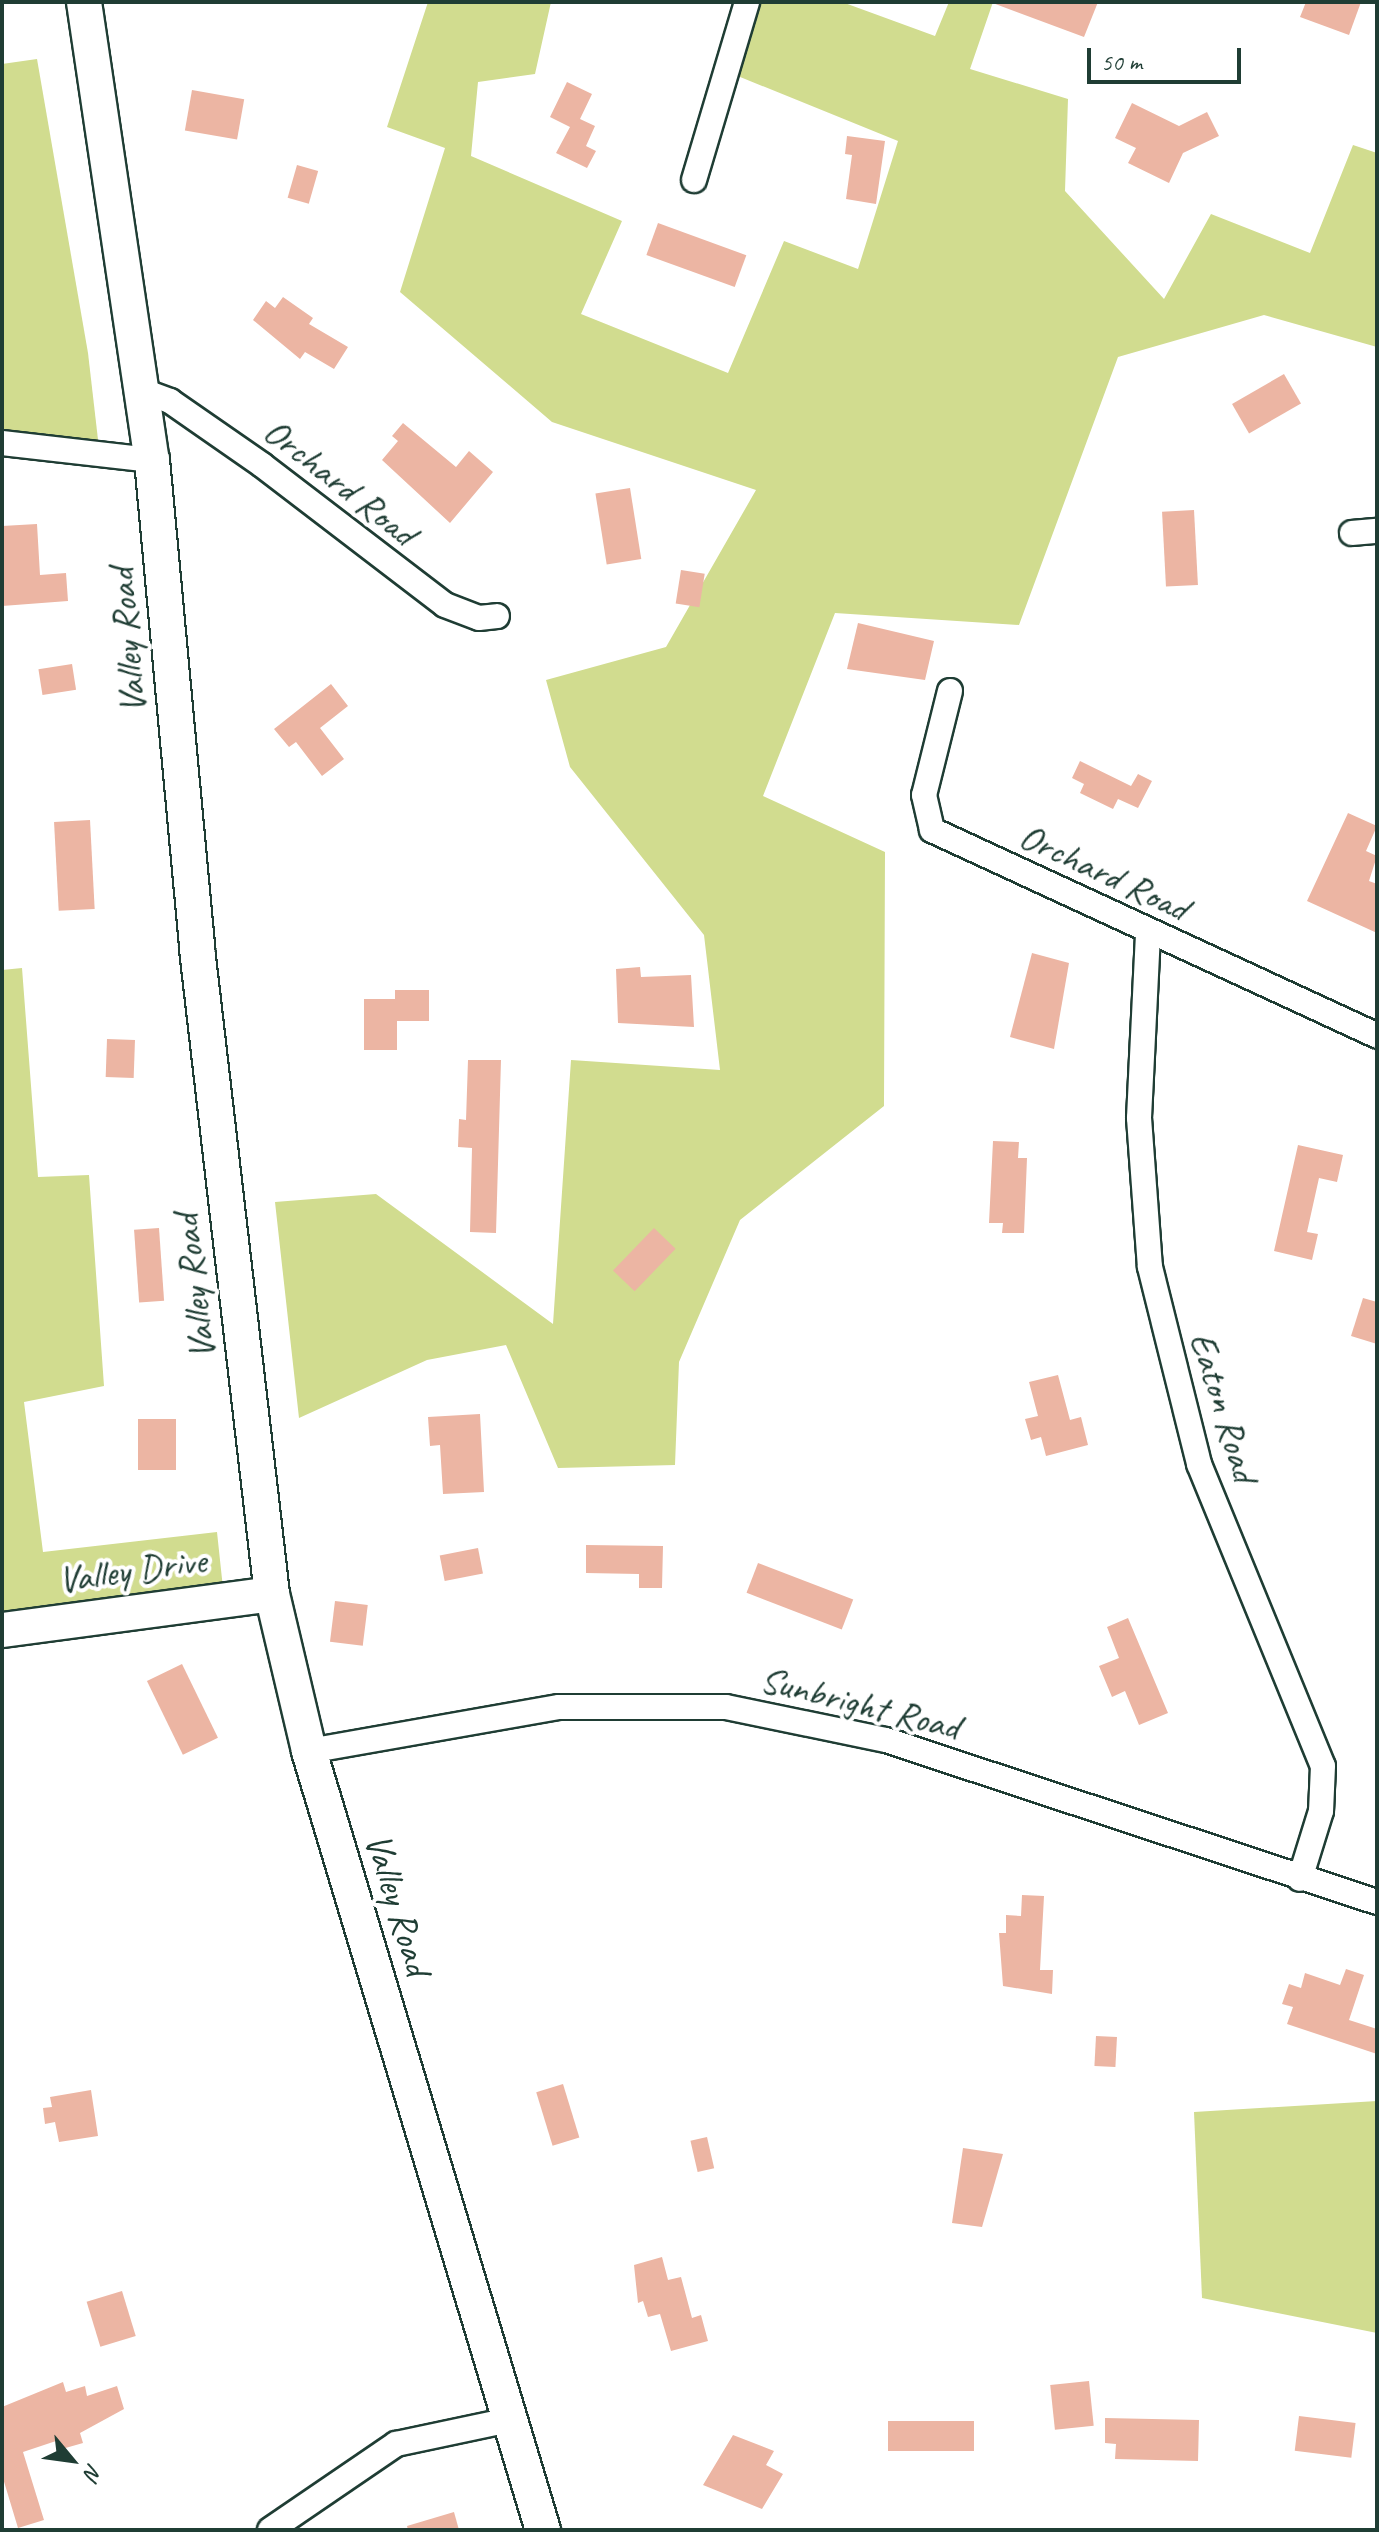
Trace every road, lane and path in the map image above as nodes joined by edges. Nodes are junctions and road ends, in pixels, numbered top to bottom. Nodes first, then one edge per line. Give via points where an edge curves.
1 (84, 2) edge
2 (747, 2) edge
3 (694, 180) dead end
4 (143, 391) junction
5 (2, 443) edge
6 (152, 460) junction
7 (1377, 531) edge
8 (1352, 533) dead end
9 (497, 616) dead end
10 (950, 691) dead end
11 (1148, 934) junction
12 (1377, 1036) edge
13 (272, 1594) junction
14 (2, 1630) edge
15 (309, 1751) junction
16 (1300, 1879) junction
17 (1377, 1902) edge
18 (509, 2420) junction
19 (270, 2530) edge
20 (543, 2530) edge

1 - 4 main road, Valley Road
2 - 3 street
4 - 6 main road, Valley Road
4 - 9 street, Orchard Road via 170,401 262,465 445,605 479,618
5 - 6 street
6 - 13 main road, Valley Road via 197,949
7 - 8 street
10 - 11 street, Orchard Road via 924,795 932,830
11 - 12 street, Orchard Road
11 - 16 street, Eaton Road via 1139,1118 1150,1267 1199,1464 1323,1766 1321,1811
13 - 14 main road, Valley Drive
13 - 15 main road, Valley Road
15 - 16 street, Sunbright Road via 559,1707 726,1707 886,1740
15 - 18 main road, Valley Road
16 - 17 street, Sunbright Road
18 - 19 street via 396,2444
18 - 20 main road, Valley Road

